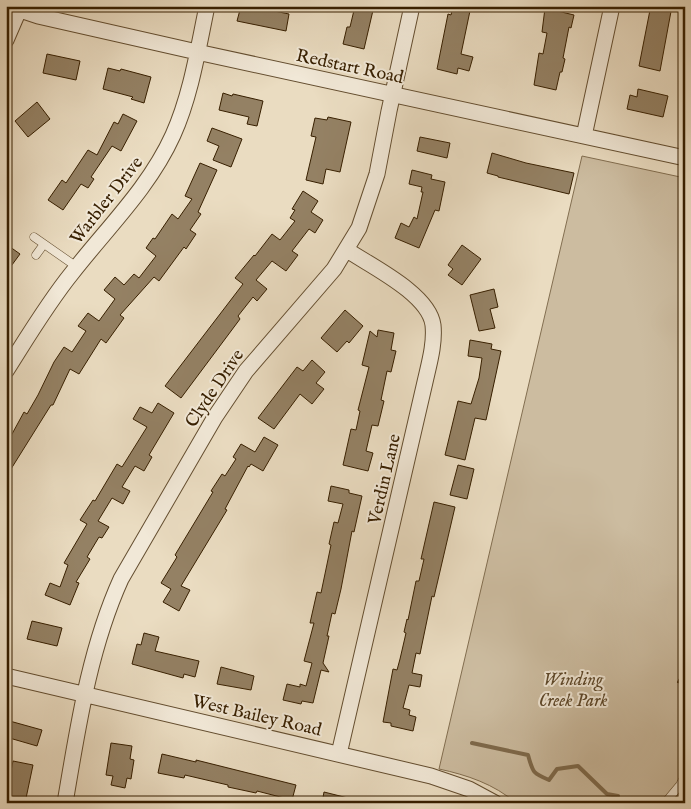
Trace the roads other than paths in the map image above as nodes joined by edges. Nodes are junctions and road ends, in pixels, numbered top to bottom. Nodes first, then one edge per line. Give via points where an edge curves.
1 (207, 6) edge
2 (412, 6) edge
3 (612, 6) edge
4 (13, 8) edge
5 (6, 40) edge
6 (197, 52) junction
7 (393, 94) junction
8 (584, 136) junction
9 (685, 158) edge
10 (34, 237) dead end
11 (44, 244) junction
12 (347, 250) junction
13 (36, 254) dead end
14 (77, 267) junction
15 (6, 371) edge
16 (6, 676) edge
17 (84, 694) junction
18 (339, 754) junction
19 (685, 776) edge
20 (65, 803) edge
21 (495, 803) edge
22 (665, 803) edge

1 - 6 street, Warbler Drive
2 - 7 street, Clyde Drive
3 - 8 street
4 - 5 street
4 - 6 street, Redstart Road
6 - 7 street, Redstart Road
6 - 14 street, Warbler Drive via 179,119 159,161 132,202
7 - 8 street, Redstart Road
7 - 12 street, Clyde Drive via 374,183 359,228
8 - 9 street, Redstart Road
10 - 11 lane
11 - 13 lane
11 - 14 lane
12 - 17 street, Clyde Drive via 246,371 214,417 121,579 99,634
12 - 18 street, Verdin Lane via 415,296 431,316 433,334 425,382
14 - 15 street, Warbler Drive via 54,296
16 - 17 street, West Bailey Road
17 - 18 street, West Bailey Road
17 - 20 street, Clyde Drive
18 - 21 street, West Bailey Road via 443,780
19 - 22 lane

